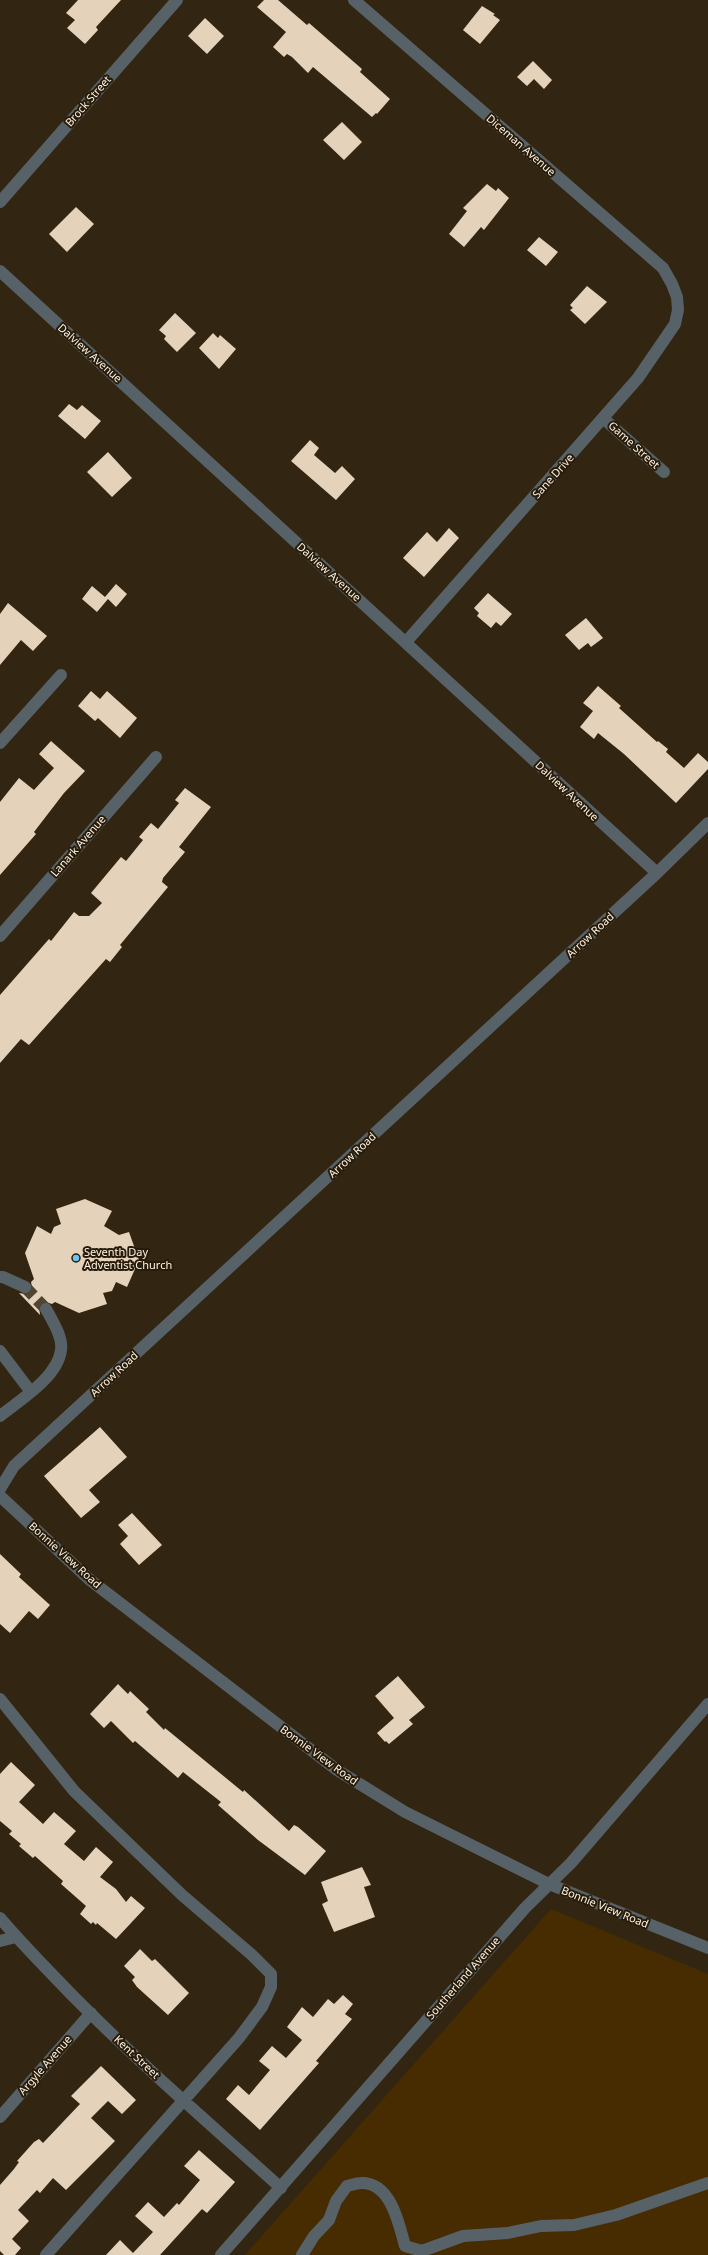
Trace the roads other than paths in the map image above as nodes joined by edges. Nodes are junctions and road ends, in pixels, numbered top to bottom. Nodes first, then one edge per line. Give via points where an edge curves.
1 (177, 0) edge
2 (354, 0) edge
3 (0, 202) edge
4 (0, 271) edge
5 (677, 297) joint
6 (604, 419) junction
7 (664, 472) dead end
8 (406, 642) junction
9 (61, 674) dead end
10 (0, 743) edge
11 (156, 757) dead end
12 (708, 823) edge
13 (657, 873) junction
14 (0, 936) edge
15 (0, 1277) edge
16 (25, 1287) tunnel mouth
17 (46, 1310) tunnel mouth
18 (0, 1351) edge
19 (31, 1392) junction
20 (0, 1416) edge
21 (0, 1489) edge
22 (0, 1496) edge
23 (0, 1699) edge
24 (708, 1704) edge
25 (549, 1884) junction
26 (0, 1918) edge
27 (16, 1937) junction
28 (0, 1940) edge
29 (708, 1948) edge
30 (91, 2013) junction
31 (183, 2101) junction
32 (0, 2117) edge
33 (708, 2183) edge
34 (281, 2188) junction
35 (46, 2255) edge
36 (221, 2255) edge
37 (302, 2255) edge

1 - 3 street, Brock Street
2 - 5 street, Diceman Avenue via 663,268
4 - 8 street, Dalview Avenue
5 - 6 street, Sane Drive via 675,324 638,378
6 - 7 street, Game Street
6 - 8 street, Sane Drive
8 - 13 street, Dalview Avenue
9 - 10 street
11 - 14 street, Lanark Avenue
12 - 13 street, Arrow Road
13 - 21 street, Arrow Road via 14,1466
15 - 16 street via 3,1276
17 - 19 street via 54,1323 62,1348 58,1365
18 - 19 street
19 - 20 street
22 - 25 street, Bonnie View Road via 90,1580 336,1770 405,1812
23 - 31 street via 74,1791 182,1895 271,1974 271,1987 262,2007 239,2038
24 - 25 street, Southerland Avenue via 571,1863
25 - 29 street, Bonnie View Road
25 - 34 street, Southerland Avenue via 525,1908
26 - 27 street, Kent Street
27 - 28 street
27 - 30 street, Kent Street
30 - 31 street, Kent Street
30 - 32 street, Argyle Avenue
31 - 34 street, Kent Street
31 - 35 street
33 - 37 street via 616,2215 574,2225 541,2226 508,2234 463,2236 422,2251 405,2246 392,2202 376,2187 363,2182 347,2186 336,2201 329,2220 314,2236
34 - 36 street, Southerland Avenue

